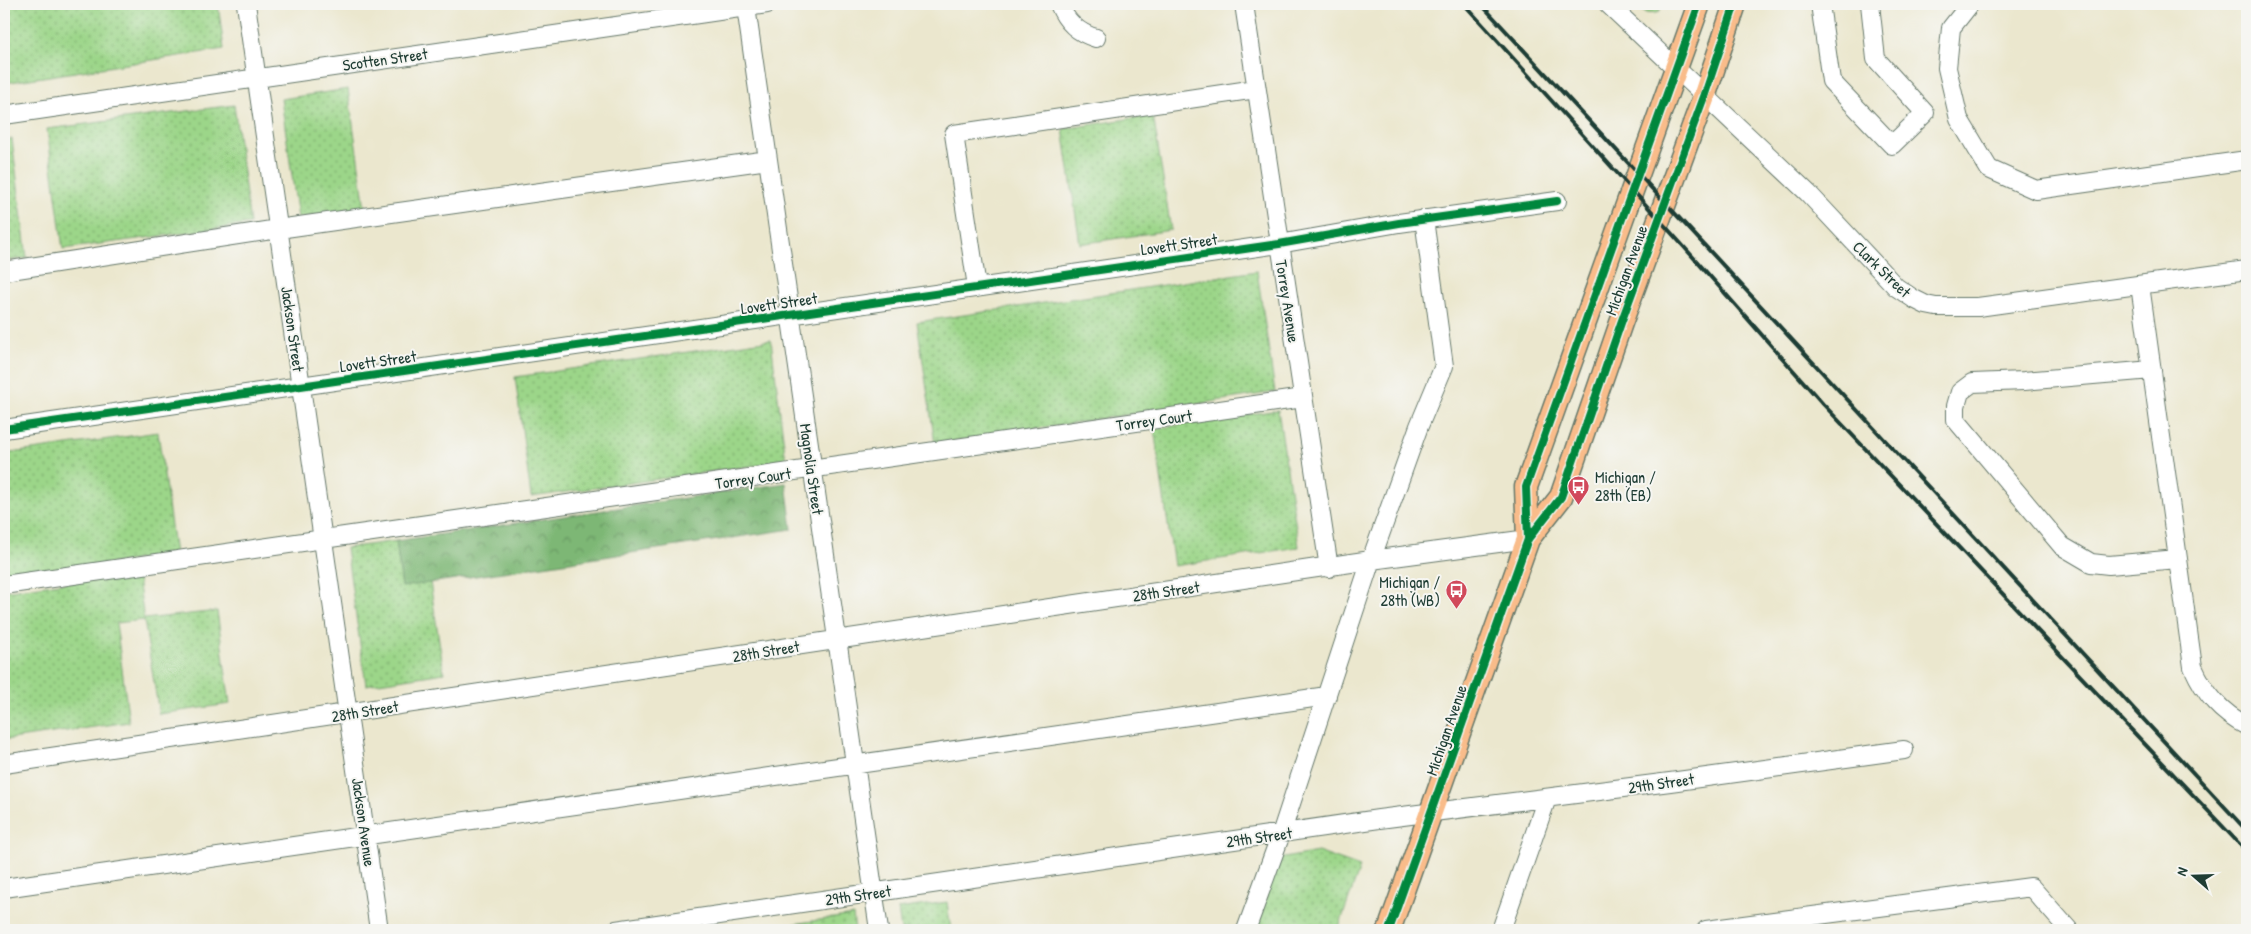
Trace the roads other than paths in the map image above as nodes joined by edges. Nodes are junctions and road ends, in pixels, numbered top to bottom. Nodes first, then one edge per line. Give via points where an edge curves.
1 (246, 4) edge
2 (767, 4) edge
3 (1059, 4) edge
4 (1244, 4) edge
5 (1608, 4) edge
6 (1699, 4) edge
7 (1736, 4) edge
8 (1820, 4) edge
9 (1870, 4) edge
10 (1970, 4) edge
11 (746, 7) junction
12 (675, 10) edge
13 (1096, 38) dead end
14 (1676, 69) junction
15 (257, 78) junction
16 (1256, 89) junction
17 (1705, 94) junction
18 (4, 115) edge
19 (768, 160) junction
20 (2247, 160) edge
21 (1557, 201) dead end
22 (1424, 219) junction
23 (278, 229) junction
24 (1279, 244) junction
25 (2247, 270) edge
26 (4, 271) edge
27 (2140, 285) junction
28 (978, 288) junction
29 (790, 315) junction
30 (2152, 370) junction
31 (301, 386) junction
32 (1303, 398) junction
33 (4, 429) edge
34 (812, 470) junction
35 (1528, 539) junction
36 (323, 540) junction
37 (2178, 559) junction
38 (1371, 560) junction
39 (1329, 568) junction
40 (4, 585) edge
41 (836, 640) junction
42 (1327, 696) junction
43 (348, 714) junction
44 (2247, 726) edge
45 (1904, 750) dead end
46 (4, 764) edge
47 (854, 764) junction
48 (1548, 798) junction
49 (1431, 813) junction
50 (1281, 834) junction
51 (366, 836) junction
52 (4, 888) edge
53 (873, 892) junction
54 (379, 930) edge
55 (616, 930) edge
56 (879, 930) edge
57 (1246, 930) edge
58 (1389, 930) edge
59 (1501, 930) edge
60 (1706, 930) edge
61 (2069, 930) edge

1 - 15 street, Jackson Street
2 - 11 street, Scotten Street
3 - 13 street via 1070,24 1083,34
4 - 16 street, Torrey Avenue
5 - 14 street, Clark Street
6 - 14 main road, Michigan Avenue
7 - 17 main road, Michigan Avenue
8 - 9 street via 1831,81 1892,145 1926,113 1876,59
10 - 20 street via 1951,28 1947,68 1959,119 1989,169 2036,190
11 - 12 street, Scotten Street
11 - 19 street, Magnolia Street
12 - 15 street, Scotten Street
14 - 17 street, Clark Street
14 - 35 main road, Michigan Avenue via 1526,487
15 - 18 street, Scotten Street
15 - 23 street, Jackson Street
16 - 24 street, Torrey Avenue
16 - 28 street via 954,134
17 - 27 street, Clark Street via 1808,193 1896,287 1926,305 1978,308
17 - 35 main road, Michigan Avenue via 1561,497
19 - 23 street
19 - 29 street, Magnolia Street
21 - 22 street, Lovett Street
22 - 24 street, Lovett Street
22 - 38 street via 1444,366
23 - 26 street
23 - 31 street, Jackson Street
24 - 28 street, Lovett Street
24 - 32 street, Torrey Avenue
25 - 27 street, Clark Street
27 - 30 street
28 - 29 street, Lovett Street
29 - 31 street, Lovett Street
29 - 34 street, Magnolia Street
30 - 37 street
30 - 37 street via 2024,382 1972,383 1960,392 1956,420 2062,546 2091,563
31 - 33 street, Lovett Street
31 - 36 street, Jackson Street
32 - 34 street, Torrey Court
32 - 39 street, Torrey Avenue
34 - 36 street, Torrey Court
34 - 41 street, Magnolia Street
35 - 38 street, 28th Street
35 - 49 main road, Michigan Avenue
36 - 40 street, Torrey Court
36 - 43 street, Jackson Street
37 - 44 street via 2193,667 2213,702
38 - 39 street, 28th Street
38 - 42 street
39 - 41 street, 28th Street
41 - 43 street, 28th Street
41 - 47 street, Magnolia Street
42 - 47 street
42 - 50 street
43 - 46 street, 28th Street
43 - 51 street, Jackson Avenue
45 - 48 street, 29th Street
47 - 51 street
47 - 53 street, Magnolia Street
48 - 49 street, 29th Street
48 - 59 street
49 - 50 street, 29th Street
49 - 58 main road, Michigan Avenue
50 - 53 street, 29th Street
50 - 57 street
51 - 52 street
51 - 54 street, Jackson Avenue
53 - 55 street, 29th Street
53 - 56 street, Magnolia Street
60 - 61 street via 2031,887

